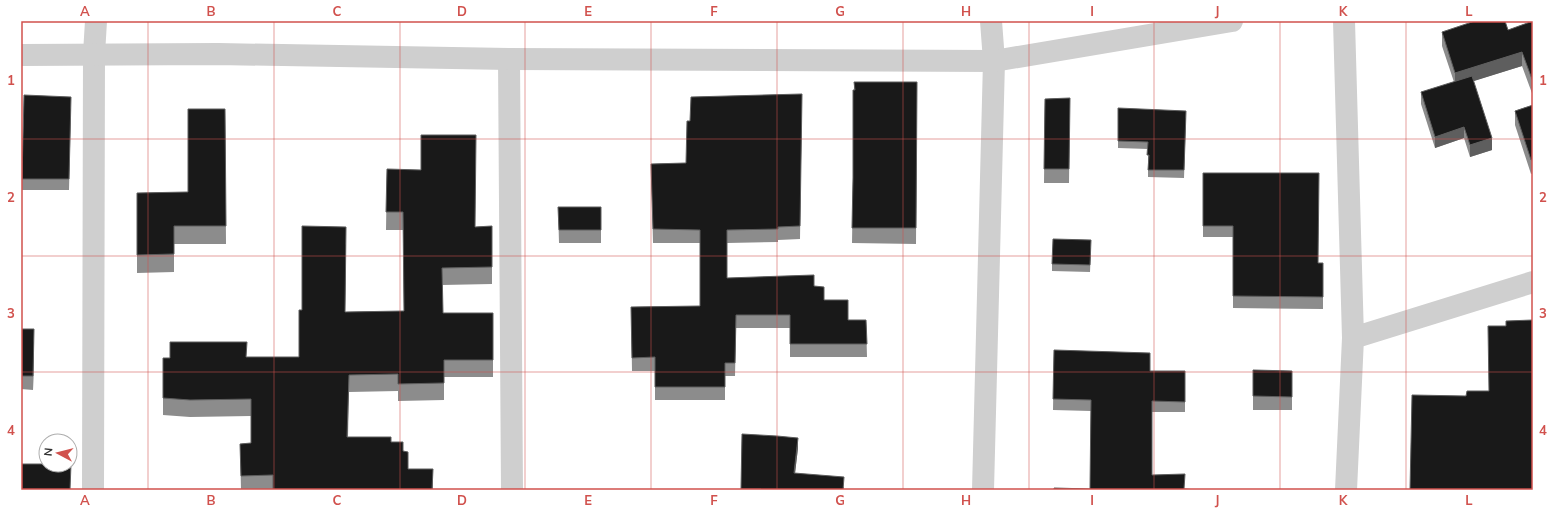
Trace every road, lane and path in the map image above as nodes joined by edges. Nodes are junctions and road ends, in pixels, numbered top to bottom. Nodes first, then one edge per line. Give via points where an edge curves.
1 (96, 21) edge
2 (991, 21) edge
3 (1232, 21) edge
4 (1344, 21) edge
5 (94, 54) junction
6 (21, 55) edge
7 (509, 59) junction
8 (994, 61) junction
9 (1533, 282) edge
10 (1353, 338) junction
11 (93, 490) edge
12 (512, 490) edge
13 (984, 490) edge
14 (1346, 490) edge

1 - 5 street
2 - 8 street
3 - 8 street
4 - 10 street
5 - 6 street
5 - 7 street
5 - 11 street
7 - 8 street
7 - 12 street
8 - 13 street
9 - 10 street
10 - 14 street

